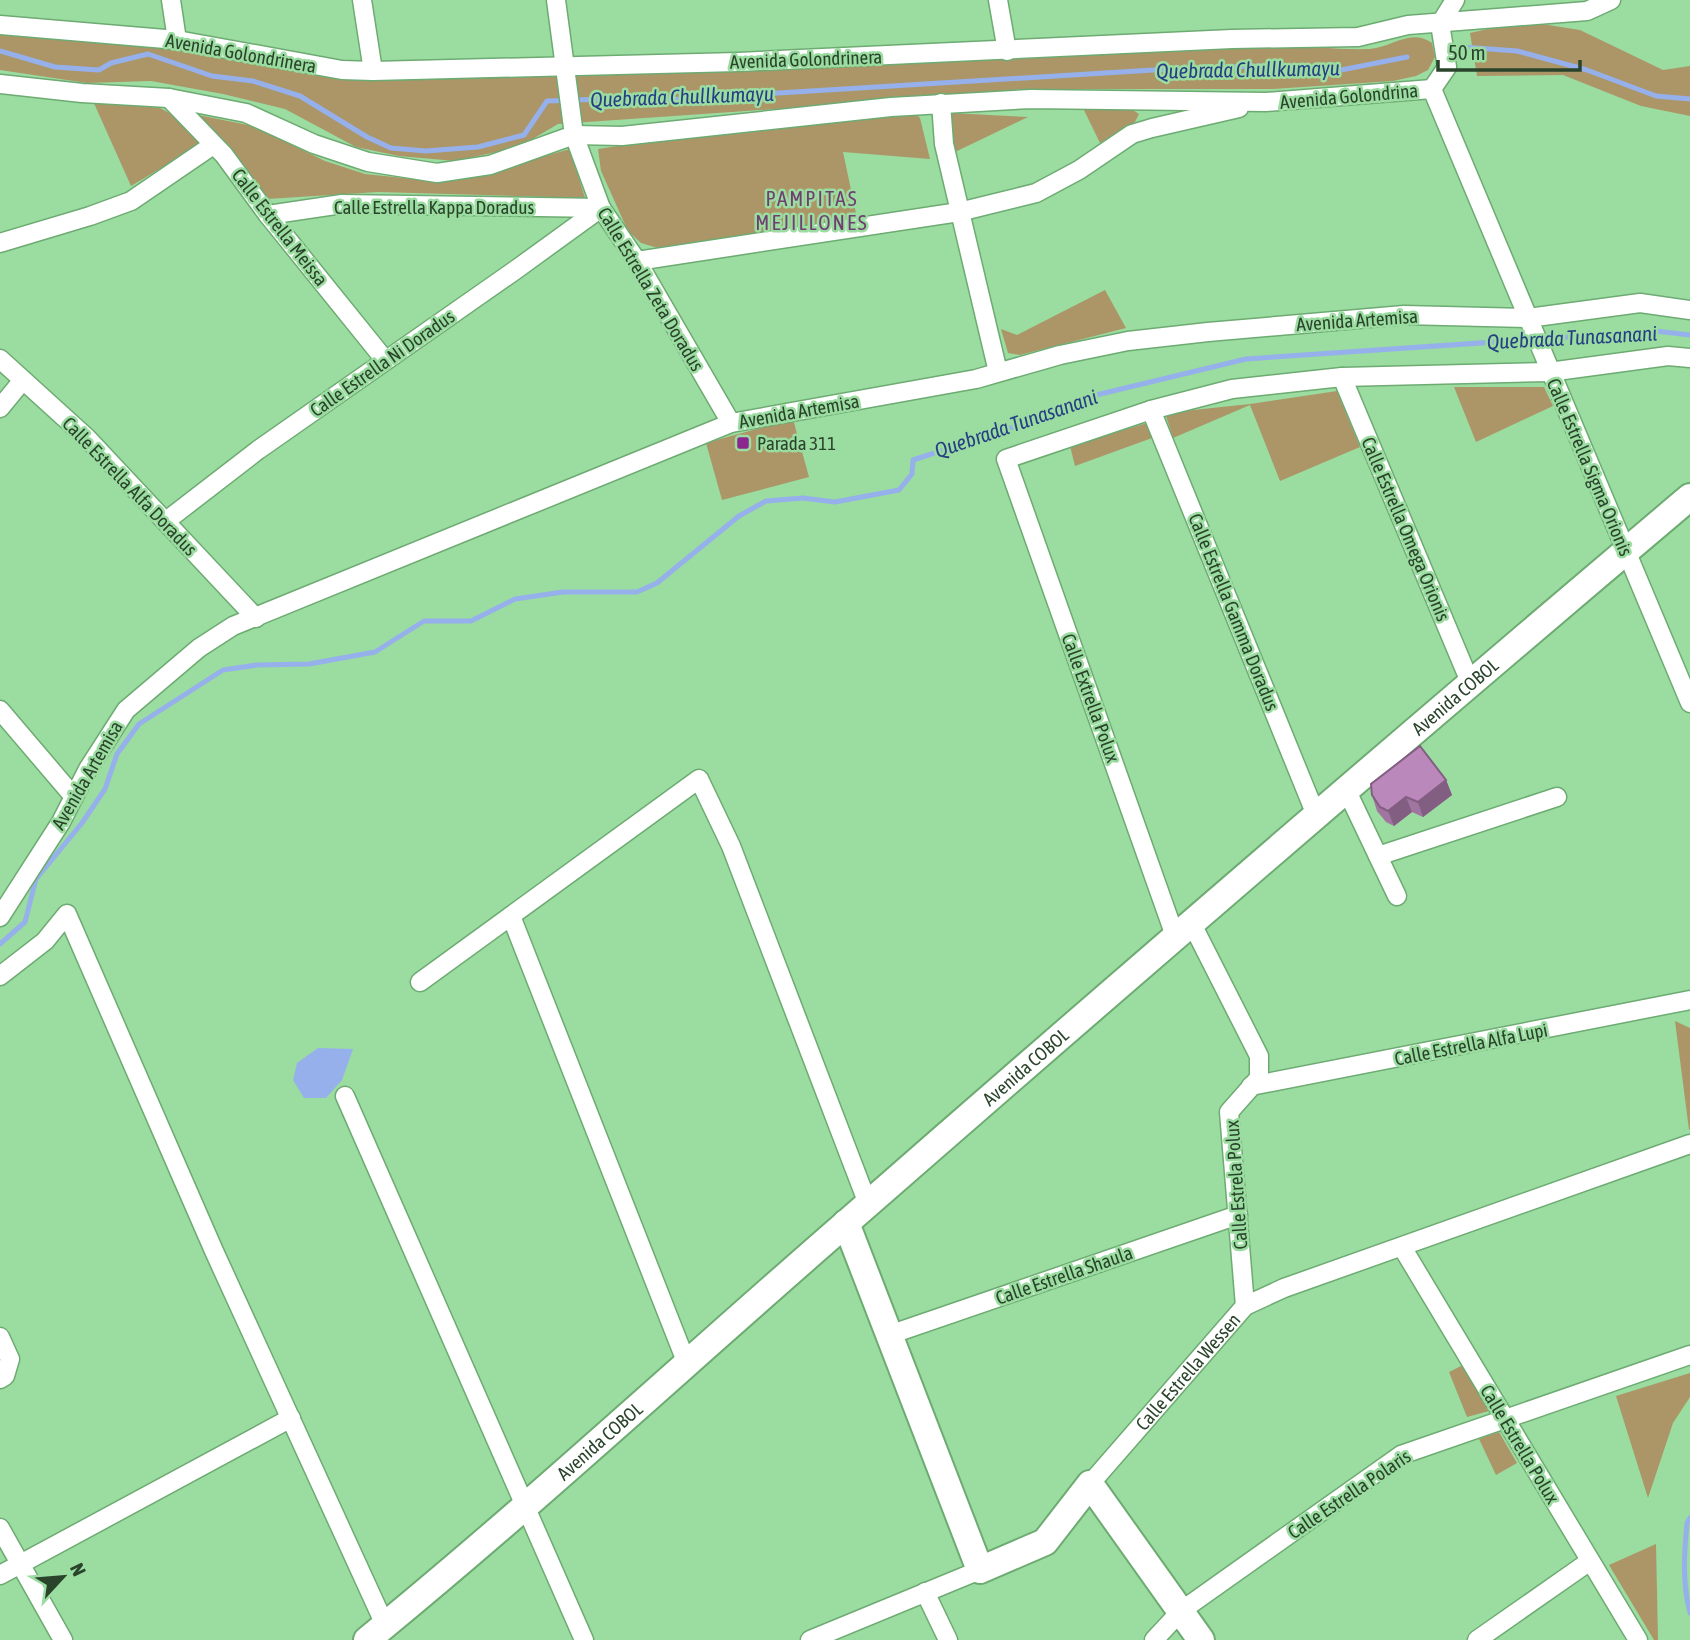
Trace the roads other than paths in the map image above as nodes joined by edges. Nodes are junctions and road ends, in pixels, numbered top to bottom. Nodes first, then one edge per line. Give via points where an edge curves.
1 (171, 0) edge
2 (362, 0) edge
3 (555, 0) edge
4 (998, 0) edge
5 (1455, 0) edge
6 (1611, 0) edge
7 (1440, 24) junction
8 (0, 25) edge
9 (177, 40) junction
10 (1007, 51) junction
11 (565, 68) junction
12 (373, 71) junction
13 (0, 84) edge
14 (1433, 89) junction
15 (169, 98) junction
16 (1266, 102) junction
17 (940, 103) junction
18 (574, 135) junction
19 (213, 145) junction
20 (601, 208) junction
21 (959, 212) junction
22 (268, 215) junction
23 (0, 243) edge
24 (637, 261) junction
25 (1690, 310) edge
26 (1534, 333) junction
27 (1690, 358) edge
28 (0, 359) edge
29 (385, 360) junction
30 (998, 372) junction
31 (1549, 372) junction
32 (1342, 377) junction
33 (23, 380) junction
34 (0, 408) edge
35 (1151, 410) junction
36 (731, 423) junction
37 (1690, 497) edge
38 (166, 521) junction
39 (1627, 551) junction
40 (256, 618) junction
41 (1470, 682) junction
42 (1690, 703) edge
43 (0, 710) edge
44 (1346, 789) junction
45 (74, 797) junction
46 (1557, 797) dead end
47 (1316, 814) junction
48 (1378, 856) junction
49 (1397, 896) dead end
50 (511, 916) junction
51 (0, 917) edge
52 (1183, 929) junction
53 (0, 976) edge
54 (420, 982) dead end
55 (1690, 1000) edge
56 (1251, 1086) junction
57 (345, 1096) dead end
58 (1690, 1144) edge
59 (868, 1204) junction
60 (1238, 1215) junction
61 (846, 1223) junction
62 (1402, 1247) junction
63 (1245, 1306) junction
64 (889, 1335) junction
65 (0, 1337) edge
66 (1690, 1354) edge
67 (687, 1364) junction
68 (0, 1379) edge
69 (292, 1418) junction
70 (1504, 1418) junction
71 (1090, 1484) junction
72 (526, 1506) junction
73 (0, 1528) edge
74 (1590, 1560) junction
75 (20, 1565) junction
76 (981, 1570) junction
77 (0, 1575) edge
78 (925, 1592) junction
79 (1181, 1611) junction
80 (376, 1632) edge
81 (63, 1640) edge
82 (584, 1640) edge
83 (810, 1640) edge
84 (948, 1640) edge
85 (1154, 1640) edge
86 (1201, 1640) edge
87 (1477, 1640) edge
88 (1638, 1640) edge

1 - 9 street
2 - 12 street
3 - 11 street, Calle Estrella Zeta Doradus
4 - 10 street
5 - 7 street
6 - 7 street, Avenida Golondrinera via 1587,11
7 - 10 street, Avenida Golondrinera via 1408,25 1359,37
7 - 14 street via 1447,67
8 - 9 street, Avenida Golondrinera
9 - 12 street, Avenida Golondrinera via 342,70
10 - 11 street, Avenida Golondrinera
11 - 12 street, Avenida Golondrinera
11 - 18 street, Calle Estrella Zeta Doradus
13 - 15 street
14 - 16 street, Avenida Golondrina
14 - 26 street, Calle Estrella Sigma Orionis
15 - 18 street via 246,113 368,162 437,173 490,165
15 - 19 street, Calle Estrella Meissa
16 - 17 street via 1031,99
16 - 21 street via 1132,134 1036,193
17 - 18 street via 622,136
17 - 21 street
18 - 20 street, Calle Estrella Zeta Doradus
19 - 22 street, Calle Estrella Meissa
19 - 23 street via 131,201
20 - 22 street, Calle Estrella Kappa Doradus via 342,204
20 - 24 street, Calle Estrella Zeta Doradus
20 - 29 street, Calle Estrella Ni Doradus
21 - 24 street
21 - 30 street
22 - 29 street, Calle Estrella Meissa
24 - 36 street, Calle Estrella Zeta Doradus
25 - 26 street, Avenida Artemisa via 1640,303
26 - 30 street, Avenida Artemisa via 1404,316 1128,341
26 - 31 street, Calle Estrella Sigma Orionis
27 - 31 street via 1668,356
28 - 33 street, Calle Estrella Alfa Doradus
29 - 38 street, Calle Estrella Ni Doradus
30 - 36 street, Avenida Artemisa
31 - 32 street
31 - 39 street, Calle Estrella Sigma Orionis
32 - 35 street via 1233,389
32 - 41 street, Calle Estrella Omega Orionis
33 - 34 street
33 - 38 street, Calle Estrella Alfa Doradus via 87,438
35 - 47 street, Calle Estrella Gamma Doradus
35 - 52 street, Calle Extrella Polux via 1006,460
36 - 40 street, Avenida Artemisa
37 - 39 main road, Avenida COBOL
38 - 40 street, Calle Estrella Alfa Doradus
39 - 41 main road, Avenida COBOL
39 - 42 street, Calle Estrella Sigma Orionis
40 - 45 street, Avenida Artemisa via 233,626 199,648 126,710
41 - 44 main road, Avenida COBOL
43 - 45 street
44 - 47 main road, Avenida COBOL
44 - 48 street
45 - 51 street, Avenida Artemisa
46 - 48 street
47 - 52 main road, Avenida COBOL
48 - 49 street
50 - 54 street
50 - 59 street via 699,779 731,846
50 - 67 street
52 - 56 street, Calle Estrela Polux via 1259,1056 1259,1078
52 - 59 main road, Avenida COBOL
53 - 69 street via 45,941 67,914
55 - 56 street, Calle Estrella Alfa Lupi
56 - 60 street, Calle Estrela Polux via 1229,1112
57 - 72 street
58 - 62 street, Calle Estrella Wessen
59 - 61 main road, Avenida COBOL
60 - 63 street, Calle Estrela Polux
60 - 64 street, Calle Estrella Shaula
61 - 64 main road
61 - 67 main road, Avenida COBOL
62 - 63 street, Calle Estrella Wessen
62 - 70 street, Calle Estrella Polux
63 - 71 street, Calle Estrella Wessen
64 - 76 main road
65 - 68 street via 10,1359
66 - 70 street, Calle Estrella Polaris
67 - 72 main road, Avenida COBOL
69 - 75 street
69 - 80 street
70 - 74 street, Calle Estrella Polux
70 - 79 street, Calle Estrella Polaris via 1401,1455
71 - 76 main road, Calle Estrella Wessen via 1045,1542
71 - 79 main road
72 - 80 main road, Avenida COBOL
72 - 82 street
73 - 75 street
74 - 87 street
74 - 88 street, Calle Estrella Polux
75 - 77 street
75 - 81 street
76 - 78 street, Calle Estrella Wessen
78 - 83 street, Calle Estrella Wessen
78 - 84 street
79 - 85 street, Calle Estrella Polaris
79 - 86 main road

